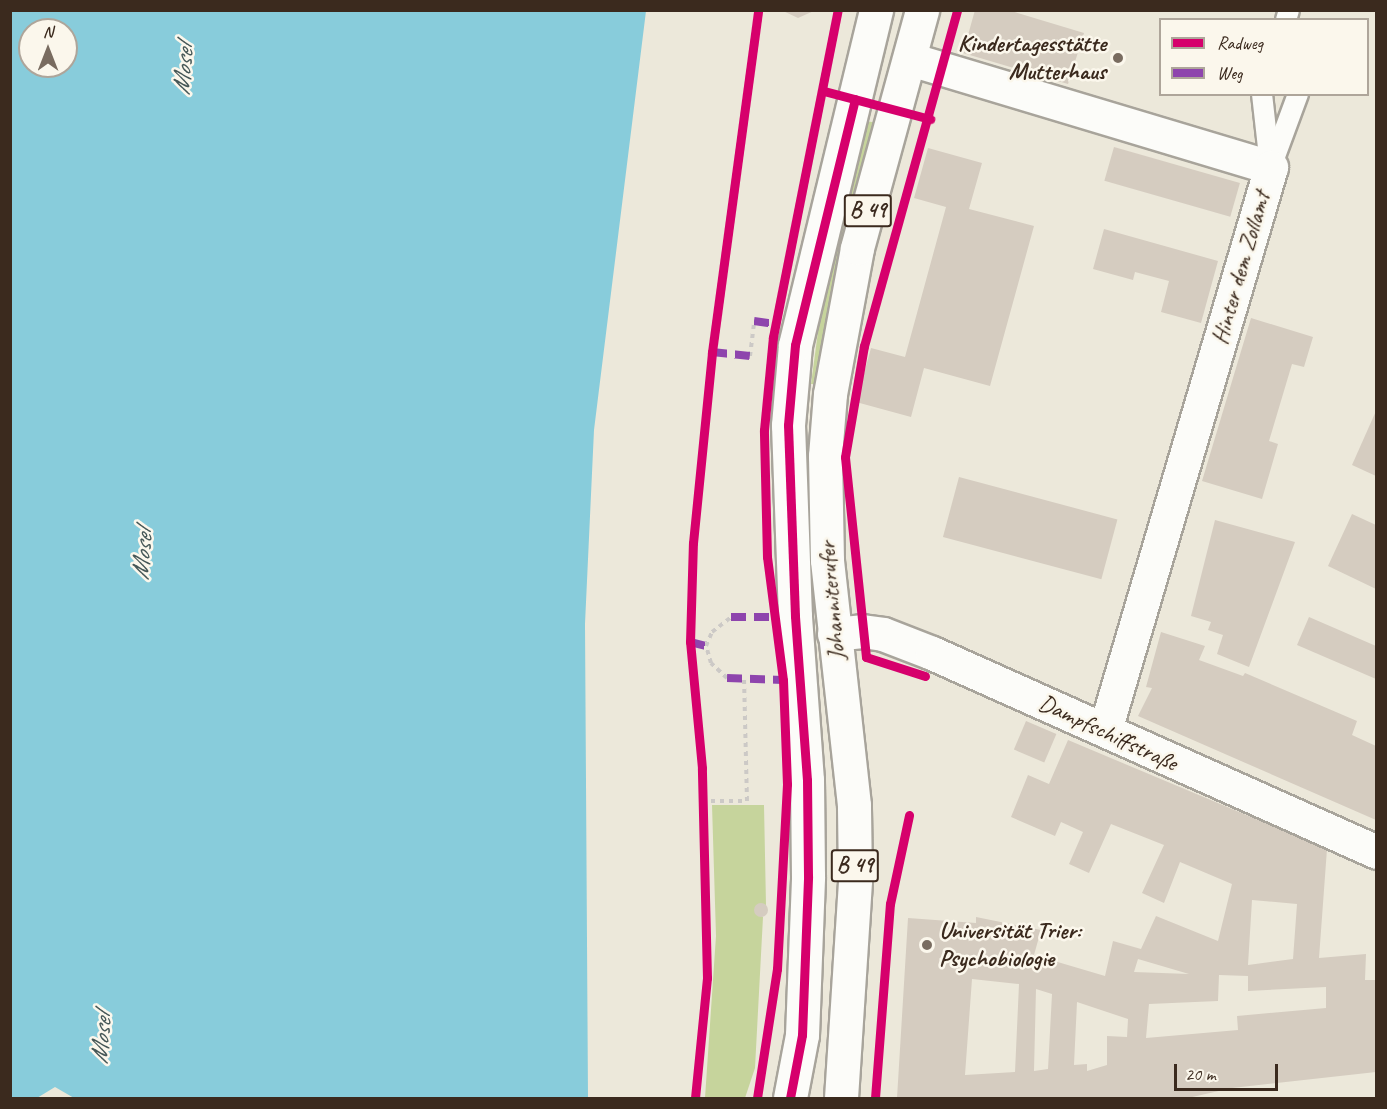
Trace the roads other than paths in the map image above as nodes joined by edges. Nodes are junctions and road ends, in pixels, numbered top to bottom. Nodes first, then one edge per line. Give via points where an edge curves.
1 (876, 10) edge
2 (887, 10) edge
3 (922, 10) edge
4 (910, 59) junction
5 (1262, 96) edge
6 (1297, 96) edge
7 (1270, 168) junction
8 (834, 634) junction
9 (800, 669) junction
10 (1105, 730) junction
11 (1377, 852) edge
12 (790, 1098) edge
13 (841, 1098) edge

1 - 9 main road, Johanniterufer / B 49 via 795,345 788,425
2 - 4 main road via 894,44
3 - 4 main road, B 49
4 - 7 main road, Hinter dem Zollamt
4 - 8 main road, Johanniterufer / B 49 via 857,248 830,394 825,510
5 - 7 lane
6 - 7 lane
7 - 10 main road, Hinter dem Zollamt
8 - 9 main road via 809,650
8 - 10 main road, Dampfschiffstraße via 883,634
8 - 13 main road, Johanniterufer / B 49 via 854,805 855,869 855,928
9 - 12 main road, Johanniterufer / B 49 via 808,876 802,1035
10 - 11 main road, Dampfschiffstraße

